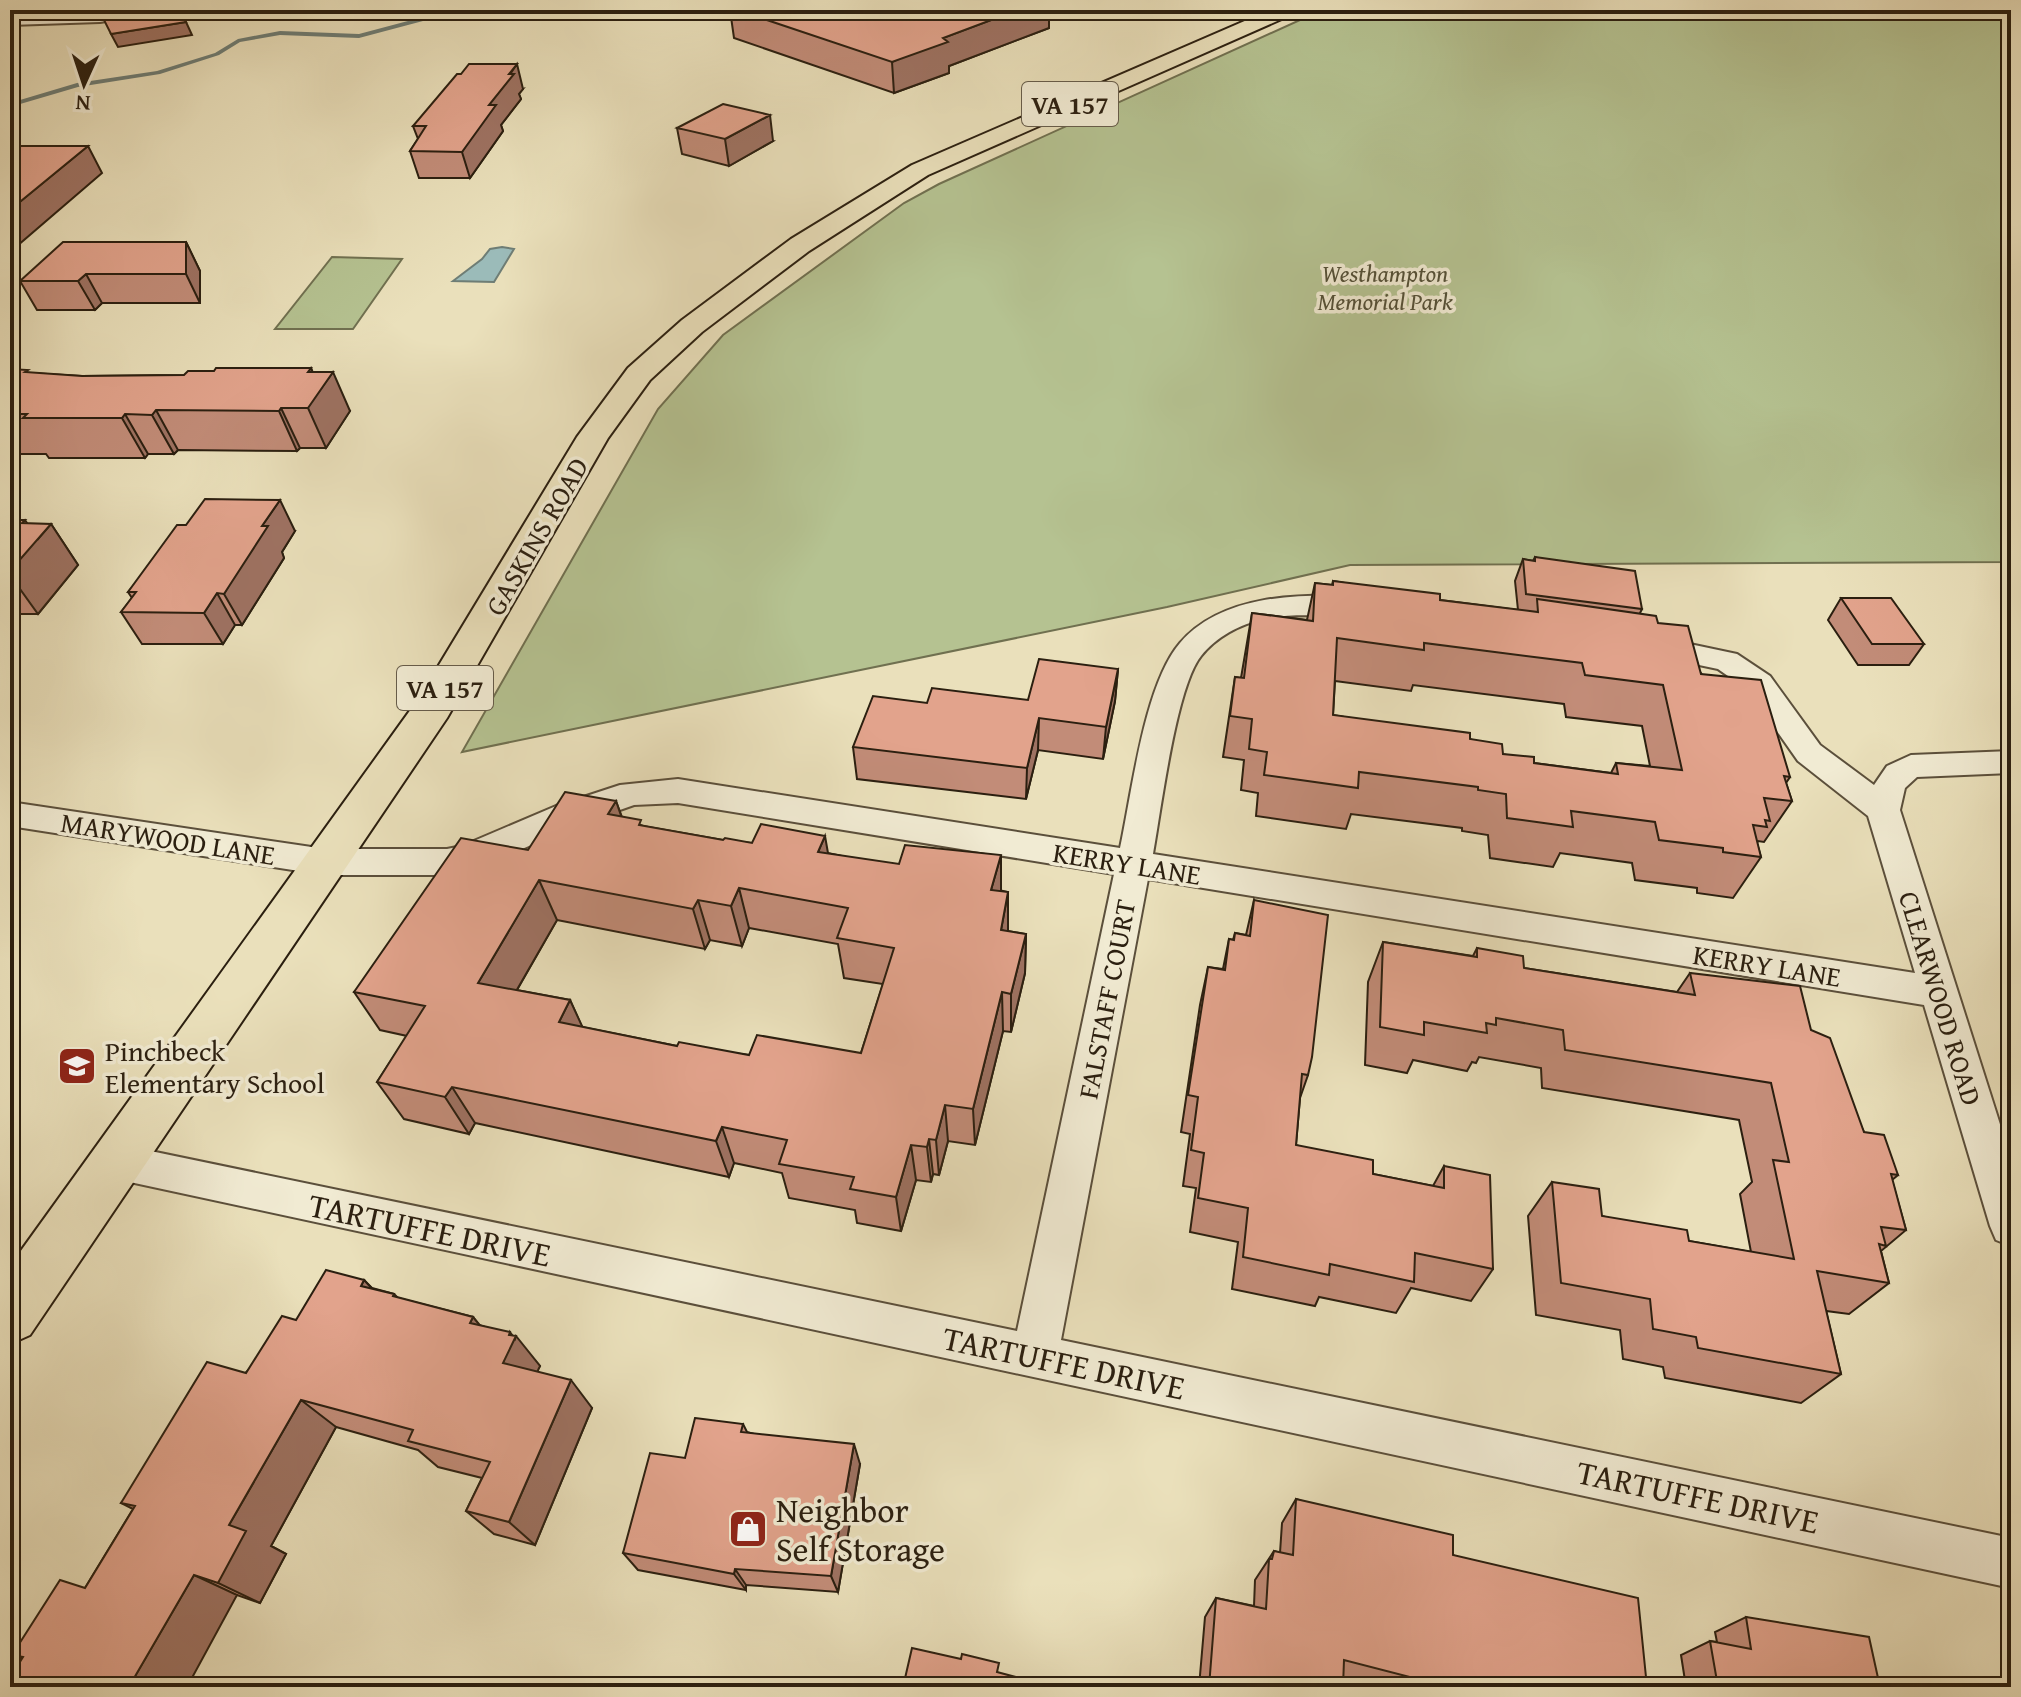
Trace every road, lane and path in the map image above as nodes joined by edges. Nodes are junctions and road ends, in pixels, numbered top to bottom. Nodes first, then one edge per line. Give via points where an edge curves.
1 (151, 10) edge
2 (1286, 10) edge
3 (10, 21) edge
4 (1385, 609) edge
5 (1625, 643) edge
6 (2011, 762) edge
7 (1883, 810) junction
8 (10, 814) edge
9 (325, 862) junction
10 (1133, 864) junction
11 (1938, 992) junction
12 (117, 1163) junction
13 (2011, 1226) edge
14 (10, 1315) edge
15 (1035, 1356) junction
16 (2011, 1563) edge

1 - 3 street via 100,18
2 - 9 main road, GASKINS ROAD / VA 157 via 920,170 800,245 692,326 639,374 593,437 466,657
4 - 10 street, FALSTAFF COURT via 1310,602 1270,608 1214,630 1190,651 1164,713
5 - 7 street via 1727,661 1759,683 1809,753
6 - 7 street via 1911,766 1898,772 1885,791
7 - 11 street, CLEARWOOD ROAD
8 - 9 street, MARYWOOD LANE
9 - 10 street, KERRY LANE via 468,858 568,815 655,790
9 - 12 main road, GASKINS ROAD / VA 157
10 - 11 street, KERRY LANE
10 - 15 street, FALSTAFF COURT
11 - 13 street, CLEARWOOD ROAD
12 - 14 main road, GASKINS ROAD / VA 157
12 - 15 street, TARTUFFE DRIVE
15 - 16 street, TARTUFFE DRIVE

